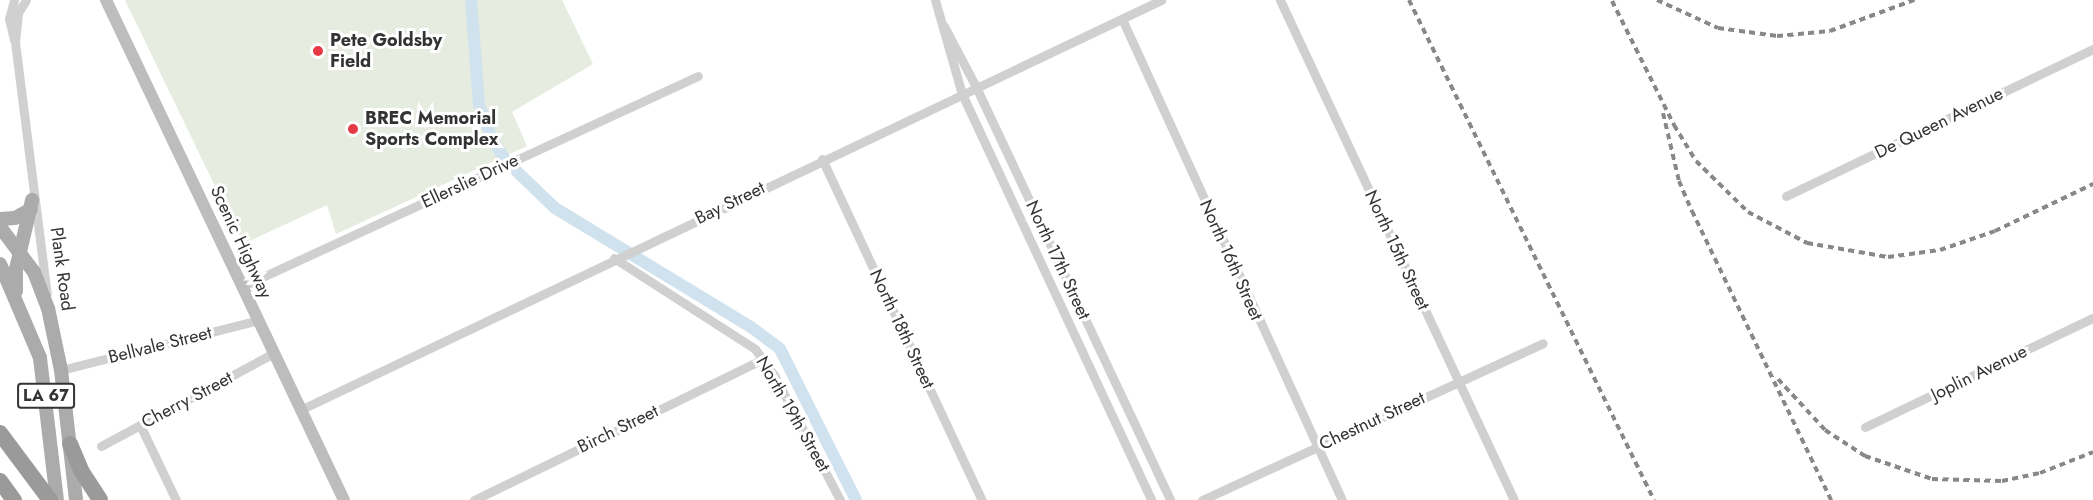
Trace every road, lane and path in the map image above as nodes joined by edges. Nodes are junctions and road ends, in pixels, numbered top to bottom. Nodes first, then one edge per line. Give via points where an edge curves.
1 (26, 0) edge
2 (106, 0) edge
3 (935, 0) edge
4 (1161, 0) edge
5 (1280, 0) edge
6 (12, 1) edge
7 (1122, 19) junction
8 (941, 22) junction
9 (17, 27) junction
10 (15, 42) junction
11 (2093, 49) edge
12 (698, 76) dead end
13 (976, 87) junction
14 (962, 94) junction
15 (822, 159) junction
16 (1786, 196) dead end
17 (32, 204) junction
18 (0, 219) edge
19 (0, 227) edge
20 (1050, 243) junction
21 (1035, 250) junction
22 (20, 253) junction
23 (617, 257) junction
24 (0, 264) edge
25 (243, 286) junction
26 (16, 296) junction
27 (48, 308) junction
28 (2093, 318) edge
29 (258, 320) junction
30 (1543, 343) dead end
31 (274, 353) junction
32 (763, 359) junction
33 (62, 370) junction
34 (1458, 381) junction
35 (300, 410) junction
36 (140, 425) junction
37 (1865, 427) dead end
38 (0, 433) edge
39 (70, 444) junction
40 (100, 446) dead end
41 (1317, 447) junction
42 (0, 481) edge
43 (836, 498) edge
44 (14, 500) edge
45 (50, 500) edge
46 (57, 500) edge
47 (76, 500) edge
48 (100, 500) edge
49 (176, 500) edge
50 (344, 500) edge
51 (474, 500) edge
52 (982, 500) edge
53 (1151, 500) edge
54 (1170, 500) edge
55 (1202, 500) edge
56 (1341, 500) edge
57 (1514, 500) edge

1 - 9 street, Plank Road via 19,10
2 - 25 street, Scenic Highway
3 - 8 street, North 17th Street
4 - 7 street, Bay Street
5 - 34 street, North 15th Street
6 - 9 street, Plank Road
6 - 10 street, Plank Road via 9,28
7 - 13 street, Bay Street
7 - 41 street, North 16th Street
8 - 13 street, North 17th Street
8 - 14 street, North 17th Street
9 - 10 street, Plank Road
10 - 17 street, Plank Road
11 - 16 street, De Queen Avenue
12 - 25 street, Ellerslie Drive
13 - 14 street, Bay Street
13 - 20 street, North 17th Street
14 - 15 street, Bay Street
14 - 21 street, North 17th Street
15 - 23 street, Bay Street
15 - 52 street, North 18th Street
17 - 18 main road via 15,218
17 - 22 main road
17 - 27 street, Plank Road
19 - 22 main road, LA 67
20 - 21 street
20 - 54 street, North 17th Street
21 - 53 street, North 17th Street
22 - 26 main road
22 - 27 main road, LA 67 via 39,281
23 - 32 street, North 19th Street via 747,342
23 - 35 street, Bay Street
24 - 26 main road, LA 67
25 - 29 street, Scenic Highway
26 - 46 main road, LA 67 via 40,358
27 - 33 main road, Plank Road / LA 67
28 - 37 street, Joplin Avenue
29 - 31 street, Scenic Highway
29 - 33 street, Bellvale Street
30 - 34 street, Chestnut Street
31 - 35 street, Scenic Highway
31 - 36 street, Cherry Street
32 - 43 street, North 19th Street
32 - 51 street, Birch Street
33 - 39 main road, Plank Road / LA 67
34 - 41 street, Chestnut Street
34 - 57 street, North 15th Street
35 - 50 street, Scenic Highway
36 - 40 street, Cherry Street
36 - 49 street
38 - 45 highway
39 - 47 main road, Plank Road / LA 67
39 - 48 highway
41 - 55 street, Chestnut Street
41 - 56 street, North 16th Street
42 - 44 highway

